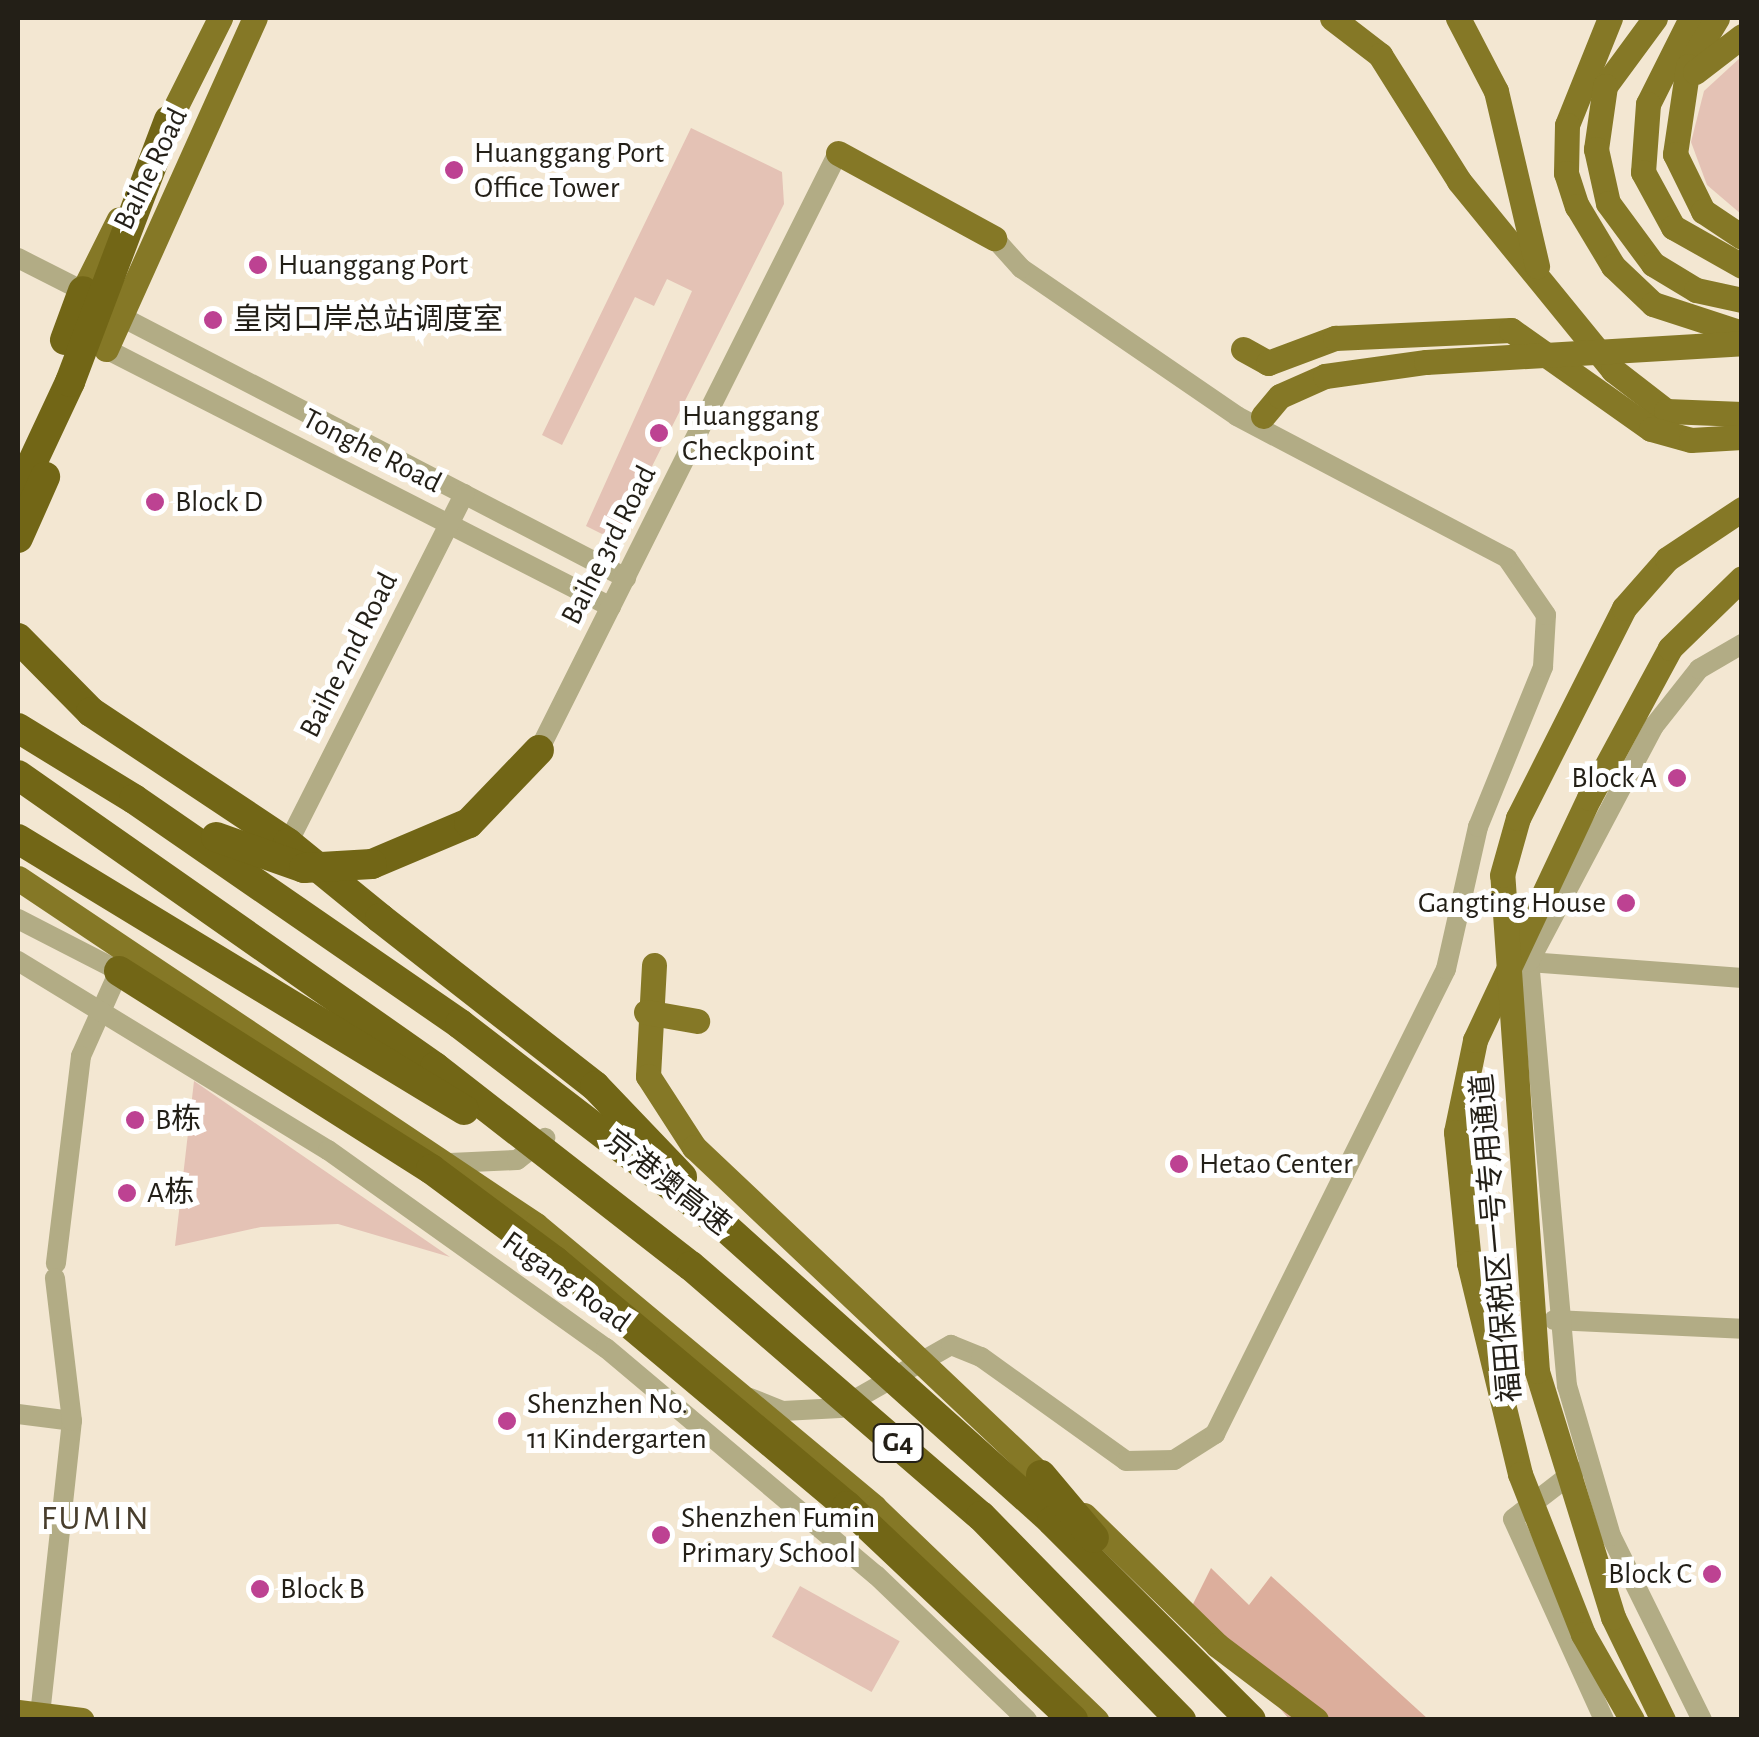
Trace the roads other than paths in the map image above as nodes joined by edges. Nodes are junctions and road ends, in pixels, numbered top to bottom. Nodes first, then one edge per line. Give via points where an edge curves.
1 (220, 18) edge
2 (255, 18) edge
3 (1332, 18) edge
4 (1458, 18) edge
5 (1612, 18) edge
6 (1655, 18) edge
7 (1691, 18) edge
8 (1717, 18) edge
9 (1742, 36) edge
10 (1676, 112) junction
11 (168, 120) junction
12 (838, 153) joint
13 (1742, 236) edge
14 (994, 238) joint
15 (18, 258) edge
16 (1742, 266) edge
17 (1544, 285) junction
18 (83, 291) junction
19 (1742, 300) edge
20 (120, 316) junction
21 (1742, 333) edge
22 (162, 338) junction
23 (1742, 342) edge
24 (106, 349) junction
25 (1243, 350) dead end
26 (147, 370) junction
27 (1742, 414) edge
28 (1263, 416) dead end
29 (316, 418) junction
30 (1742, 436) edge
31 (282, 440) junction
32 (18, 446) edge
33 (18, 494) edge
34 (464, 494) junction
35 (1742, 509) edge
36 (449, 524) junction
37 (18, 538) edge
38 (626, 578) junction
39 (1742, 578) edge
40 (611, 607) junction
41 (18, 638) edge
42 (1742, 644) edge
43 (18, 704) edge
44 (18, 728) edge
45 (539, 750) joint
46 (89, 772) junction
47 (18, 775) edge
48 (134, 800) junction
49 (18, 839) edge
50 (288, 843) junction
51 (18, 878) edge
52 (18, 919) edge
53 (18, 961) edge
54 (1529, 962) junction
55 (654, 966) dead end
56 (119, 971) junction
57 (1742, 978) edge
58 (99, 1005) junction
59 (646, 1012) junction
60 (697, 1021) dead end
61 (547, 1135) dead end
62 (450, 1164) junction
63 (594, 1190) junction
64 (726, 1228) junction
65 (1554, 1320) junction
66 (1742, 1329) edge
67 (750, 1398) junction
68 (18, 1414) edge
69 (72, 1421) junction
70 (1580, 1440) junction
71 (1041, 1475) junction
72 (1204, 1671) junction
73 (34, 1716) edge
74 (81, 1720) edge
75 (1027, 1720) edge
76 (1074, 1720) edge
77 (1096, 1720) edge
78 (1181, 1720) edge
79 (1250, 1720) edge
80 (1316, 1720) edge
81 (1604, 1720) edge
82 (1632, 1720) edge
83 (1663, 1720) edge
84 (1702, 1720) edge

1 - 11 main road, Baihe Road
2 - 20 main road, Baihe Road
3 - 17 main road via 1380,56 1459,181
4 - 17 main road via 1496,91
5 - 21 main road via 1586,60 1567,125 1566,173 1591,236 1630,286 1677,317
6 - 19 main road via 1605,86 1599,174 1618,224 1653,264 1696,290
7 - 16 main road via 1648,104 1643,172 1674,227
8 - 10 main road
9 - 10 main road via 1702,63
10 - 13 main road via 1675,154 1691,195
11 - 18 main road, Baihe Road
11 - 33 highway via 70,382
12 - 14 main road
12 - 38 street, Baihe 3rd Road
14 - 67 street via 1021,268 1250,424 1507,558 1546,615 1544,667 1478,827 1446,969 1215,1434 1174,1460 1126,1461 980,1356 950,1346 840,1408 784,1411
15 - 18 street
17 - 27 main road via 1649,400 1682,416
18 - 32 highway
20 - 22 street, Tonghe Road
20 - 24 main road, Baihe Road
22 - 26 street
22 - 29 street, Tonghe Road
23 - 28 main road, bridge via 1426,362 1326,376 1280,396
24 - 26 street, Tonghe Road
24 - 37 highway
25 - 30 main road via 1268,363 1335,338 1510,330 1651,429 1691,440
26 - 31 street, Tonghe Road
29 - 31 street
29 - 34 street, Tonghe Road
31 - 36 street, Tonghe Road
34 - 36 street, Baihe 2nd Road
34 - 38 street, Tonghe Road
35 - 83 main road, 福田保税区一号专用通道, bridge via 1667,559 1624,608 1518,818 1502,876 1537,1371 1613,1617
36 - 40 street, Tonghe Road
36 - 50 street, Baihe 2nd Road
38 - 40 street, Baihe 3rd Road
39 - 82 main road, 福田保税区一号专用通道, bridge via 1670,648 1598,780 1476,1040 1456,1132 1468,1263 1520,1474 1583,1634
40 - 45 street, Baihe 3rd Road
41 - 50 highway via 91,712
42 - 54 street via 1699,668 1654,726
43 - 46 highway
44 - 46 highway, 京港澳高速 / G4
45 - 48 highway, bridge via 469,823 372,864 277,862
46 - 48 highway, 京港澳高速 / G4
47 - 63 highway, 京港澳高速 / G4, bridge
48 - 64 highway, 京港澳高速 / G4, bridge via 460,1024
49 - 63 highway, bridge
50 - 64 highway, bridge via 614,1103
51 - 62 main road
52 - 56 street
53 - 58 street, Fugang Road
54 - 57 street
54 - 65 street
55 - 59 main road
56 - 58 street
56 - 76 highway via 431,1169 555,1261 847,1506
58 - 69 street via 80,1056 56,1271
58 - 75 street, Fugang Road via 328,1150 606,1348 876,1575
59 - 60 main road
59 - 71 main road, bridge via 652,1092 694,1147
61 - 62 street via 517,1160
62 - 67 main road
63 - 78 highway, 京港澳高速 / G4, bridge via 980,1516
64 - 72 highway, 京港澳高速 / G4, bridge
65 - 66 street
65 - 70 street
67 - 77 main road
68 - 69 street
69 - 73 street
70 - 81 street via 1569,1483 1512,1519
70 - 84 street via 1633,1587
71 - 72 highway, bridge
71 - 80 main road, bridge via 1217,1645
72 - 79 highway, 京港澳高速 / G4, bridge
73 - 74 main road

